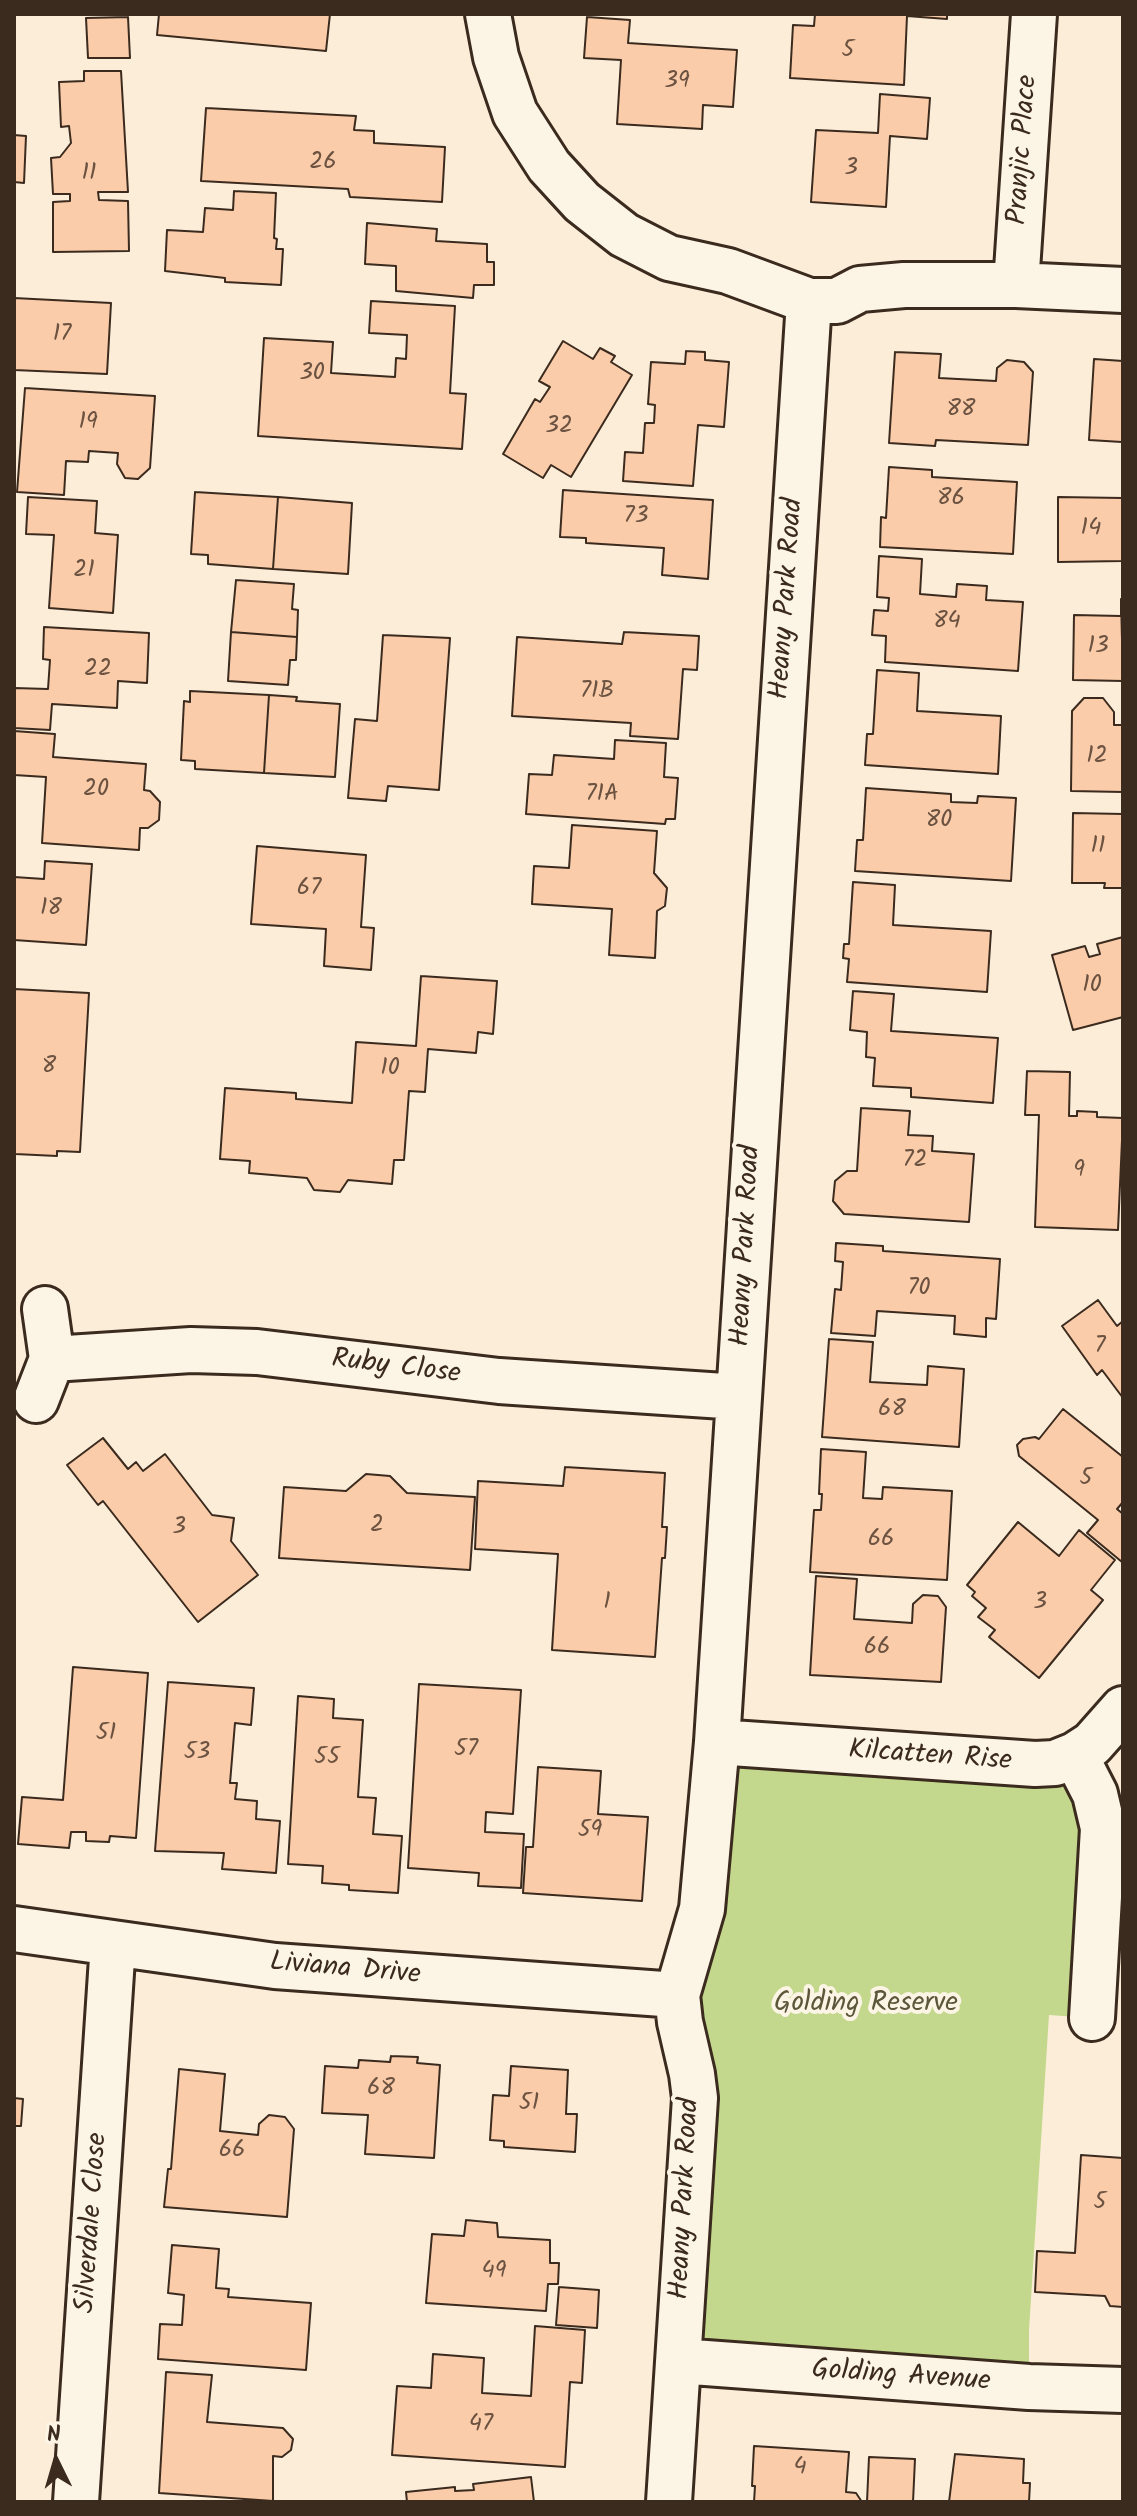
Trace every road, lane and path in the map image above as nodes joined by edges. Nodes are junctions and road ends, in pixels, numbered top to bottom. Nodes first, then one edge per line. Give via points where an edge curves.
1 (488, 14) edge
2 (1034, 14) edge
3 (1016, 285) junction
4 (1123, 290) edge
5 (809, 301) junction
6 (45, 1309) dead end
7 (52, 1359) junction
8 (739, 1397) junction
9 (36, 1400) dead end
10 (1123, 1709) edge
11 (717, 1742) junction
12 (1075, 1755) junction
13 (14, 1929) edge
14 (113, 1943) junction
15 (677, 1995) junction
16 (1092, 2018) dead end
17 (679, 2361) junction
18 (1123, 2390) edge
19 (76, 2502) edge
20 (669, 2502) edge

1 - 5 street via 515,113 549,166 582,202 624,235 669,258 728,271
2 - 3 street, Pranjic Place
3 - 4 street
3 - 5 street via 904,285 860,289 837,301
5 - 8 street, Heany Park Road
6 - 7 street
7 - 8 street, Ruby Close via 191,1350 257,1352 499,1381
7 - 9 street
8 - 11 street, Heany Park Road
10 - 12 street, Kilcatten Rise
11 - 12 street, Kilcatten Rise via 1026,1764 1055,1763
11 - 15 street, Heany Park Road via 702,1909
12 - 16 street via 1095,1794 1103,1828
13 - 14 street, Liviana Drive
14 - 15 street, Liviana Drive via 301,1969
14 - 19 street, Silverdale Close
15 - 17 street, Heany Park Road via 695,2098
17 - 18 street, Golding Avenue
17 - 20 street, Heany Park Road

